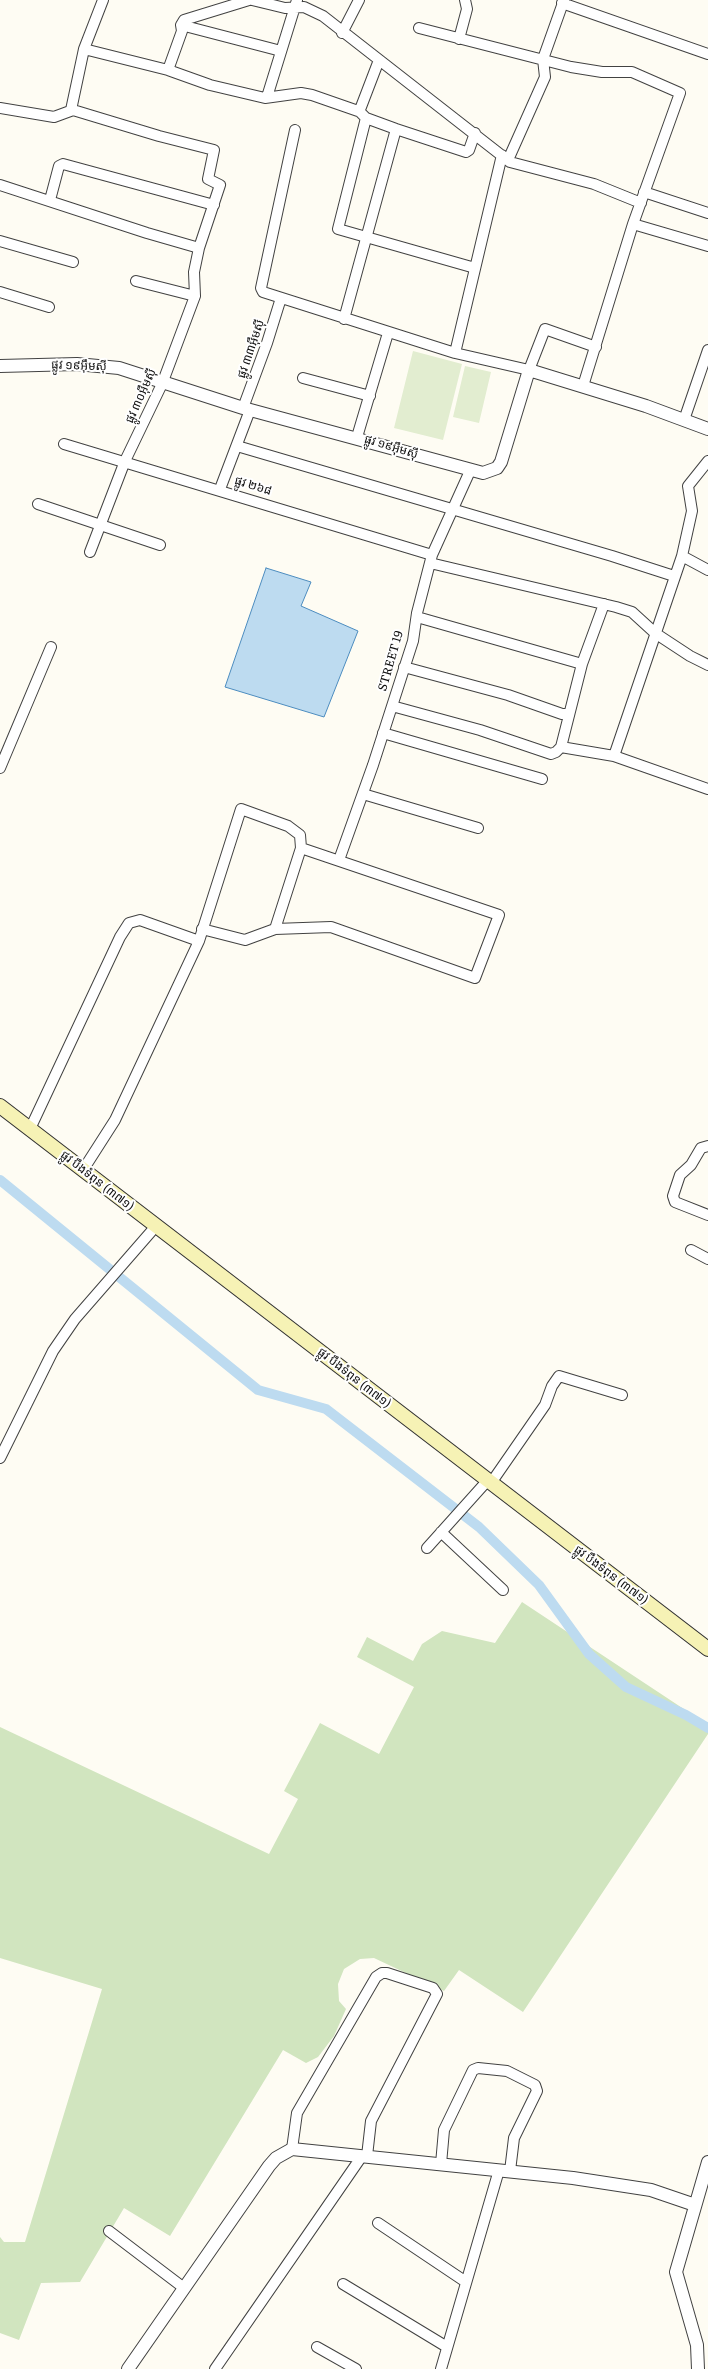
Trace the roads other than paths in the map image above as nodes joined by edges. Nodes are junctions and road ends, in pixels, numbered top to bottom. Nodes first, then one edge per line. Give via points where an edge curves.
1 (103, 0) edge
2 (250, 0) edge
3 (359, 0) edge
4 (466, 0) edge
5 (563, 2) edge
6 (295, 4) edge
7 (181, 25) junction
8 (419, 28) dead end
9 (342, 33) junction
10 (459, 39) junction
11 (84, 49) junction
12 (281, 51) junction
13 (708, 54) edge
14 (543, 59) junction
15 (379, 60) junction
16 (168, 70) junction
17 (267, 97) junction
18 (0, 108) edge
19 (71, 110) junction
20 (358, 111) junction
21 (366, 118) junction
22 (396, 129) junction
23 (295, 130) dead end
24 (475, 133) junction
25 (505, 157) junction
26 (0, 185) edge
27 (644, 192) junction
28 (50, 200) junction
29 (640, 203) junction
30 (214, 205) junction
31 (708, 213) edge
32 (633, 224) junction
33 (366, 238) junction
34 (0, 241) edge
35 (708, 246) edge
36 (200, 248) junction
37 (73, 262) dead end
38 (475, 268) junction
39 (136, 281) dead end
40 (0, 292) edge
41 (195, 296) junction
42 (281, 298) junction
43 (49, 307) dead end
44 (344, 319) junction
45 (388, 333) junction
46 (596, 346) junction
47 (708, 350) edge
48 (455, 354) junction
49 (0, 367) edge
50 (529, 370) junction
51 (303, 378) dead end
52 (162, 384) junction
53 (583, 386) junction
54 (370, 396) junction
55 (247, 409) junction
56 (684, 420) junction
57 (708, 429) edge
58 (357, 437) junction
59 (64, 444) dead end
60 (237, 446) junction
61 (125, 461) junction
62 (708, 461) edge
63 (470, 471) junction
64 (220, 489) junction
65 (38, 504) dead end
66 (453, 510) junction
67 (100, 527) junction
68 (160, 546) dead end
69 (90, 552) dead end
70 (682, 556) junction
71 (431, 559) junction
72 (708, 570) edge
73 (674, 576) junction
74 (604, 604) junction
75 (417, 617) junction
76 (655, 633) junction
77 (51, 647) dead end
78 (582, 664) junction
79 (708, 664) edge
80 (404, 667) junction
81 (392, 706) junction
82 (568, 714) junction
83 (383, 733) junction
84 (561, 746) junction
85 (614, 756) junction
86 (0, 768) edge
87 (542, 779) dead end
88 (708, 788) edge
89 (363, 794) junction
90 (478, 828) dead end
91 (301, 848) junction
92 (339, 860) junction
93 (202, 929) junction
94 (275, 929) junction
95 (198, 942) junction
96 (0, 1106) edge
97 (30, 1129) junction
98 (708, 1146) edge
99 (83, 1170) junction
100 (708, 1215) edge
101 (156, 1226) junction
102 (691, 1250) dead end
103 (708, 1259) edge
104 (622, 1395) dead end
105 (0, 1458) edge
106 (490, 1482) junction
107 (441, 1532) junction
108 (426, 1548) dead end
109 (503, 1590) dead end
110 (708, 1649) edge
111 (292, 2149) junction
112 (365, 2156) junction
113 (708, 2162) edge
114 (441, 2164) junction
115 (504, 2171) junction
116 (695, 2205) junction
117 (378, 2223) dead end
118 (109, 2231) dead end
119 (466, 2282) junction
120 (343, 2284) dead end
121 (184, 2288) junction
122 (317, 2347) dead end
123 (447, 2347) junction
124 (128, 2369) edge
125 (215, 2369) edge
126 (356, 2369) edge
127 (441, 2369) edge
128 (698, 2369) edge

1 - 11 street
2 - 6 street
2 - 7 street via 187,18
3 - 9 street
4 - 10 street via 467,9
5 - 13 street
5 - 14 street
6 - 9 street via 323,16
6 - 12 street
7 - 12 street
7 - 16 street via 182,31
8 - 10 street
9 - 15 street
10 - 14 street
11 - 16 street
11 - 19 street
12 - 17 street
14 - 25 street via 545,77
14 - 27 street via 582,69 632,72 680,93
15 - 20 street
15 - 24 street
16 - 17 street via 210,85
17 - 20 street via 306,94
18 - 19 street via 54,117
19 - 30 street, ផ្លូវ ៣០អ៊ឹមស៊ី via 214,150 208,179 220,184
20 - 21 street
21 - 22 street
21 - 33 street via 338,229
22 - 24 street via 466,152
22 - 33 street
23 - 42 street via 261,288 263,292
24 - 25 street
25 - 29 street via 594,184
25 - 38 street
26 - 28 street
27 - 29 street
27 - 31 street
28 - 30 street via 59,166 63,164
28 - 36 street
29 - 32 street
30 - 36 street, ផ្លូវ ៣០អ៊ឹមស៊ី
32 - 35 street
32 - 46 street
33 - 38 street
33 - 44 street
34 - 37 street
36 - 41 street, ផ្លូវ ៣០អ៊ឹមស៊ី via 194,272
38 - 48 street
39 - 41 street
40 - 43 street
41 - 52 street, ផ្លូវ ៣០អ៊ឹមស៊ី
42 - 44 street
42 - 55 street, ផ្លូវ ៣៣អ៊ឹមស៊ី
44 - 45 street
45 - 48 street
45 - 54 street
46 - 50 street via 545,330
46 - 53 street
47 - 56 street
48 - 50 street
49 - 52 street, ផ្លូវ ១៩អ៊ឹមស៊ី via 77,364 111,367
50 - 53 street
50 - 63 street, ផ្លូវ ១៩អ៊ឹមស៊ី via 501,462 489,473
51 - 54 street
52 - 55 street, ផ្លូវ ១៩អ៊ឹមស៊ី
52 - 61 street, ផ្លូវ ៣០អ៊ឹមស៊ី
53 - 56 street
54 - 58 street
55 - 58 street, ផ្លូវ ១៩អ៊ឹមស៊ី
55 - 60 street, ផ្លូវ ៣៣អ៊ឹមស៊ី
56 - 57 street
58 - 63 street, ផ្លូវ ១៩អ៊ឹមស៊ី
59 - 61 street, ផ្លូវ ២៦៨
60 - 64 street, ផ្លូវ ៣៣អ៊ឹមស៊ី
60 - 66 street
61 - 64 street, ផ្លូវ ២៦៨
61 - 67 street, ផ្លូវ ៣០អ៊ឹមស៊ី
62 - 70 street via 688,486 692,511
63 - 66 street, STREET 19
64 - 71 street, ផ្លូវ ២៦៨
65 - 67 street
66 - 71 street, STREET 19
66 - 73 street
67 - 68 street
67 - 69 street, ផ្លូវ ៣០អ៊ឹមស៊ី
70 - 72 street
70 - 73 street
71 - 74 street, ផ្លូវ ២៦៨
71 - 75 street, STREET 19
73 - 76 street
74 - 76 street, ផ្លូវ ២៦៨ via 632,612
74 - 78 street
75 - 78 street
75 - 80 street, STREET 19 via 413,641
76 - 79 street, ផ្លូវ ២៦៨ via 690,656
76 - 85 street
77 - 86 street
78 - 82 street
80 - 81 street, STREET 19
80 - 82 street
81 - 83 street, STREET 19
81 - 84 street via 480,730 552,754
82 - 84 street
83 - 87 street
83 - 89 street, STREET 19
84 - 85 street
85 - 88 street
89 - 90 street
89 - 92 street, STREET 19
91 - 92 street
91 - 93 street via 300,835 295,830 241,809
91 - 94 street
92 - 94 street via 499,915 475,978 331,927
93 - 94 street via 245,940
93 - 95 street
95 - 97 street via 140,920 129,923 120,937
95 - 99 street via 115,1120
96 - 97 main road, ផ្លូវ បឹងទំពុន (៣៧១)
97 - 99 main road, ផ្លូវ បឹងទំពុន (៣៧១)
98 - 100 street via 701,1148 691,1165 678,1179 673,1196 675,1202
99 - 101 main road, ផ្លូវ បឹងទំពុន (៣៧១)
101 - 105 street via 75,1319 53,1351
101 - 106 main road, ផ្លូវ បឹងទំពុន (៣៧១)
102 - 103 street
104 - 106 street via 559,1376 545,1405
106 - 107 street
106 - 110 main road, ផ្លូវ បឹងទំពុន (៣៧១)
107 - 108 street
107 - 109 street
111 - 112 street
111 - 112 street via 297,2112 376,1977 387,1973 433,1988 437,1994 371,2121
111 - 121 street via 276,2158 269,2166
112 - 114 street
112 - 125 street
113 - 116 street
114 - 115 street
114 - 115 street via 444,2130 474,2070 478,2068 507,2071 535,2085 537,2092 514,2138
115 - 116 street via 651,2190
115 - 119 street
116 - 128 street via 676,2272 697,2345
117 - 119 street
118 - 121 street
119 - 123 street
120 - 123 street
121 - 124 street
122 - 126 street
123 - 127 street

